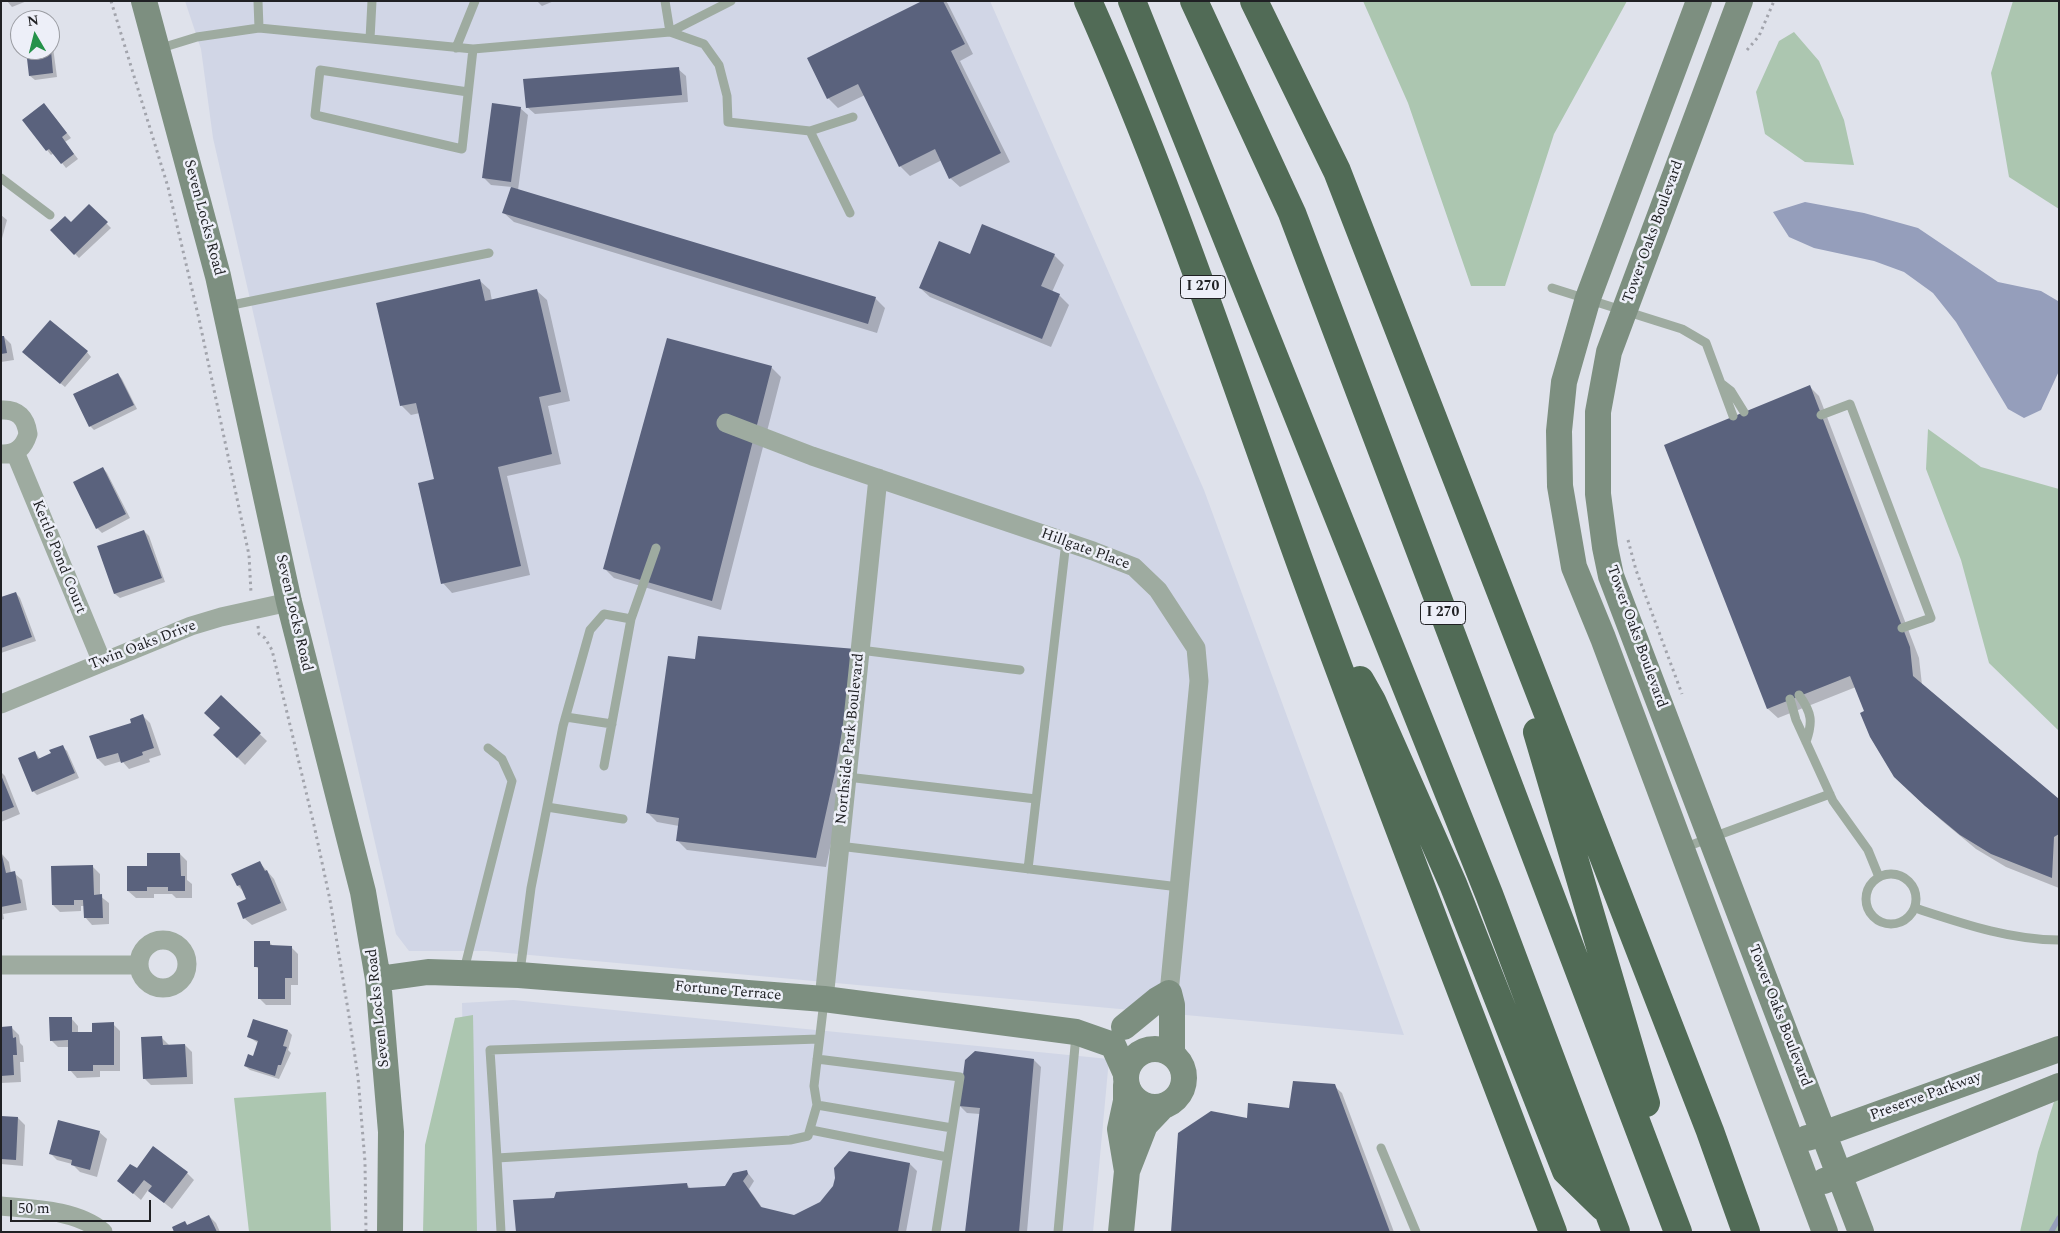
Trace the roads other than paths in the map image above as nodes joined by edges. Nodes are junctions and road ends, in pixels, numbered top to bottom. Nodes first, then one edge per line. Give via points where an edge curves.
1 (144, 1) edge
2 (258, 1) edge
3 (372, 1) edge
4 (475, 1) edge
5 (666, 1) edge
6 (731, 1) edge
7 (1088, 1) edge
8 (1132, 1) edge
9 (1194, 1) edge
10 (1254, 1) edge
11 (1699, 1) edge
12 (1740, 1) edge
13 (259, 28) junction
14 (670, 32) junction
15 (370, 39) junction
16 (456, 48) junction
17 (158, 49) junction
18 (473, 49) junction
19 (468, 92) junction
20 (853, 117) dead end
21 (810, 132) junction
22 (1, 178) edge
23 (850, 213) dead end
24 (50, 215) dead end
25 (489, 253) dead end
26 (1552, 288) dead end
27 (1588, 298) junction
28 (225, 307) junction
29 (1624, 310) junction
30 (1722, 384) junction
31 (1, 410) edge
32 (1744, 412) dead end
33 (1821, 415) dead end
34 (1734, 416) dead end
35 (726, 423) dead end
36 (8, 453) edge
37 (878, 478) junction
38 (1066, 542) junction
39 (656, 548) dead end
40 (1484, 550) junction
41 (1305, 577) junction
42 (289, 602) junction
43 (631, 619) junction
44 (1902, 628) dead end
45 (860, 650) junction
46 (102, 662) junction
47 (1020, 670) dead end
48 (1800, 695) dead end
49 (1790, 699) dead end
50 (1, 704) edge
51 (566, 717) junction
52 (612, 724) junction
53 (1806, 742) junction
54 (488, 748) dead end
55 (604, 766) dead end
56 (847, 777) junction
57 (1830, 794) junction
58 (1036, 799) junction
59 (547, 807) junction
60 (623, 819) dead end
61 (1712, 837) junction
62 (840, 846) junction
63 (1682, 848) junction
64 (1028, 869) junction
65 (1879, 877) junction
66 (1179, 887) junction
67 (1914, 908) junction
68 (2059, 940) edge
69 (1, 965) edge
70 (138, 965) dead end
71 (463, 973) junction
72 (519, 975) junction
73 (378, 979) junction
74 (1169, 993) junction
75 (824, 999) junction
76 (1124, 1027) junction
77 (1076, 1032) junction
78 (819, 1039) junction
79 (2059, 1049) edge
80 (1162, 1051) junction
81 (817, 1059) junction
82 (1126, 1080) junction
83 (2059, 1086) edge
84 (817, 1105) junction
85 (1163, 1106) junction
86 (952, 1128) junction
87 (811, 1130) junction
88 (1824, 1134) junction
89 (1793, 1141) junction
90 (1381, 1148) dead end
91 (947, 1157) junction
92 (497, 1158) junction
93 (1127, 1171) junction
94 (1839, 1175) junction
95 (1809, 1187) junction
96 (1, 1206) edge
97 (1612, 1222) edge
98 (103, 1232) edge
99 (390, 1232) edge
100 (501, 1232) edge
101 (936, 1232) edge
102 (1058, 1232) edge
103 (1121, 1232) edge
104 (1416, 1232) edge
105 (1553, 1232) edge
106 (1678, 1232) edge
107 (1684, 1232) edge
108 (1746, 1232) edge
109 (1825, 1232) edge
110 (1861, 1232) edge

1 - 17 street, Seven Locks Road
2 - 13 lane
3 - 15 lane
4 - 16 lane
5 - 14 lane
6 - 14 lane
7 - 41 highway, I 270 via 1206,294
8 - 97 highway, I 270 via 1489,894
9 - 106 highway, I 270 via 1292,213
10 - 40 highway via 1337,171
11 - 27 street, Tower Oaks Boulevard
12 - 29 street, Tower Oaks Boulevard
13 - 15 lane
13 - 17 lane via 197,37
14 - 18 lane
14 - 21 lane via 704,44 719,66 727,96 728,122
15 - 16 lane
16 - 18 lane
17 - 28 street, Seven Locks Road
18 - 19 lane
19 - 19 lane via 462,149 315,115 320,70
20 - 21 lane
21 - 23 lane
22 - 24 lane
25 - 28 lane
26 - 27 lane
27 - 29 lane
27 - 63 street, Tower Oaks Boulevard via 1564,382 1559,432 1560,486 1574,567 1604,638
28 - 42 street, Seven Locks Road
29 - 30 lane via 1682,329 1706,343
29 - 61 street, Tower Oaks Boulevard via 1609,352 1598,412 1598,494 1605,547 1611,576
30 - 32 lane via 1732,391
30 - 34 lane
31 - 36 street, Kettle Pond Court via 18,413 27,426 26,441
33 - 44 lane via 1850,404 1931,618
35 - 37 street, Hillgate Place
36 - 46 street, Kettle Pond Court
37 - 38 street, Hillgate Place
37 - 45 street, Northside Park Boulevard
38 - 58 lane
38 - 66 street, Hillgate Place via 1134,567 1158,590 1196,648 1199,681
39 - 43 lane
40 - 107 highway
40 - 108 highway
41 - 97 highway via 1372,701 1453,884 1566,1171
41 - 105 highway, I 270
42 - 46 street, Twin Oaks Drive via 191,626
42 - 73 street, Seven Locks Road via 363,892
43 - 51 lane via 604,614 590,630
43 - 52 lane
45 - 47 lane
45 - 56 street, Northside Park Boulevard
46 - 50 street, Twin Oaks Drive
48 - 53 lane via 1808,706 1812,726
49 - 53 lane
51 - 52 lane
51 - 59 lane
52 - 55 lane
53 - 57 lane
54 - 71 lane via 502,759 512,780
56 - 58 lane
56 - 62 street, Northside Park Boulevard
57 - 61 lane
57 - 65 lane via 1868,850
58 - 64 lane
59 - 60 lane
59 - 72 lane
61 - 63 lane
61 - 88 street, Tower Oaks Boulevard
62 - 64 lane
62 - 75 street, Northside Park Boulevard
63 - 89 street, Tower Oaks Boulevard
64 - 66 lane
65 - 67 lane via 1888,874 1909,881 1916,894
65 - 67 lane via 1866,894 1867,909 1873,917 1891,925 1901,923
66 - 74 street, Hillgate Place
67 - 68 lane via 1982,929
69 - 70 street
71 - 72 street, Fortune Terrace
71 - 73 street, Fortune Terrace via 428,972
72 - 75 street, Fortune Terrace
73 - 99 street, Seven Locks Road via 392,1132
74 - 76 street
74 - 80 street via 1172,1005
75 - 77 street, Fortune Terrace
75 - 78 lane
76 - 77 street, Fortune Terrace
76 - 80 street via 1139,1033
77 - 82 street, Fortune Terrace via 1113,1045
77 - 102 lane
78 - 81 lane
78 - 92 lane via 490,1050
79 - 88 street, Preserve Parkway
80 - 82 street via 1143,1051 1135,1056 1128,1064
80 - 85 street via 1180,1062 1184,1079 1178,1096
81 - 84 lane via 814,1086
81 - 86 lane via 960,1078
82 - 85 street via 1130,1094 1137,1101 1154,1107
82 - 93 street via 1126,1101 1120,1129
83 - 94 street
84 - 86 lane
84 - 87 lane
85 - 93 street via 1145,1125
86 - 91 lane
87 - 91 lane
87 - 92 lane via 808,1136 790,1140
88 - 89 street, Preserve Parkway
88 - 94 street, Tower Oaks Boulevard
89 - 95 street, Tower Oaks Boulevard
90 - 104 lane
91 - 101 lane
92 - 100 lane
93 - 103 street
94 - 95 street
94 - 110 street, Tower Oaks Boulevard
95 - 109 street, Tower Oaks Boulevard
96 - 98 street via 39,1209 74,1217

